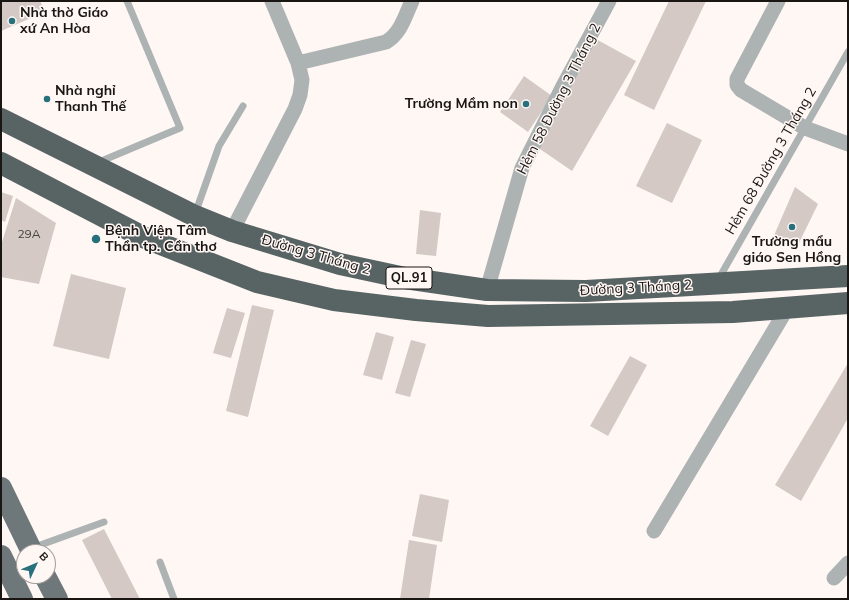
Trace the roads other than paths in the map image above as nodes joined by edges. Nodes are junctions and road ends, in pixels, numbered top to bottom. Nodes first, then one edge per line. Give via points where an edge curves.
1 (127, 1) edge
2 (272, 1) edge
3 (412, 1) edge
4 (609, 1) edge
5 (778, 1) edge
6 (848, 52) edge
7 (298, 63) junction
8 (243, 106) dead end
9 (1, 119) edge
10 (805, 128) junction
11 (848, 144) edge
12 (1, 163) edge
13 (92, 165) junction
14 (195, 216) junction
15 (232, 231) junction
16 (848, 276) edge
17 (716, 284) junction
18 (487, 290) junction
19 (848, 303) edge
20 (788, 307) junction
21 (1, 488) edge
22 (104, 522) dead end
23 (654, 531) dead end
24 (53, 544) edge
25 (16, 547) edge
26 (160, 562) dead end
27 (848, 563) edge
28 (834, 578) dead end
29 (21, 584) edge
30 (49, 584) edge
31 (22, 599) edge
32 (57, 599) edge
33 (174, 599) edge

1 - 13 lane via 180,128
2 - 7 street
3 - 7 street via 398,32 386,42
4 - 18 street, Hẻm 58 Đường 3 Tháng 2 via 522,168
5 - 10 street via 737,79 737,85 741,90
6 - 10 lane, Hẻm 68 Đường 3 Tháng 2
7 - 15 street via 302,80 295,109
8 - 14 lane via 219,146
9 - 13 highway, Đường 3 Tháng 2 / QL.91
10 - 11 street
10 - 17 lane, Hẻm 68 Đường 3 Tháng 2
12 - 20 highway, Đường 3 Tháng 2 / QL.91 via 143,236 257,282 334,300 488,316 733,312
13 - 14 highway, Đường 3 Tháng 2 / QL.91
14 - 15 highway, Đường 3 Tháng 2 / QL.91
15 - 18 highway, Đường 3 Tháng 2 / QL.91 via 340,264 405,278
16 - 17 highway, Đường 3 Tháng 2 / QL.91
17 - 18 highway, Đường 3 Tháng 2 / QL.91 via 586,291
19 - 20 highway, Đường 3 Tháng 2 / QL.91
20 - 23 street
21 - 25 main road
22 - 24 lane
26 - 33 lane
27 - 28 street
29 - 31 main road
30 - 32 main road

